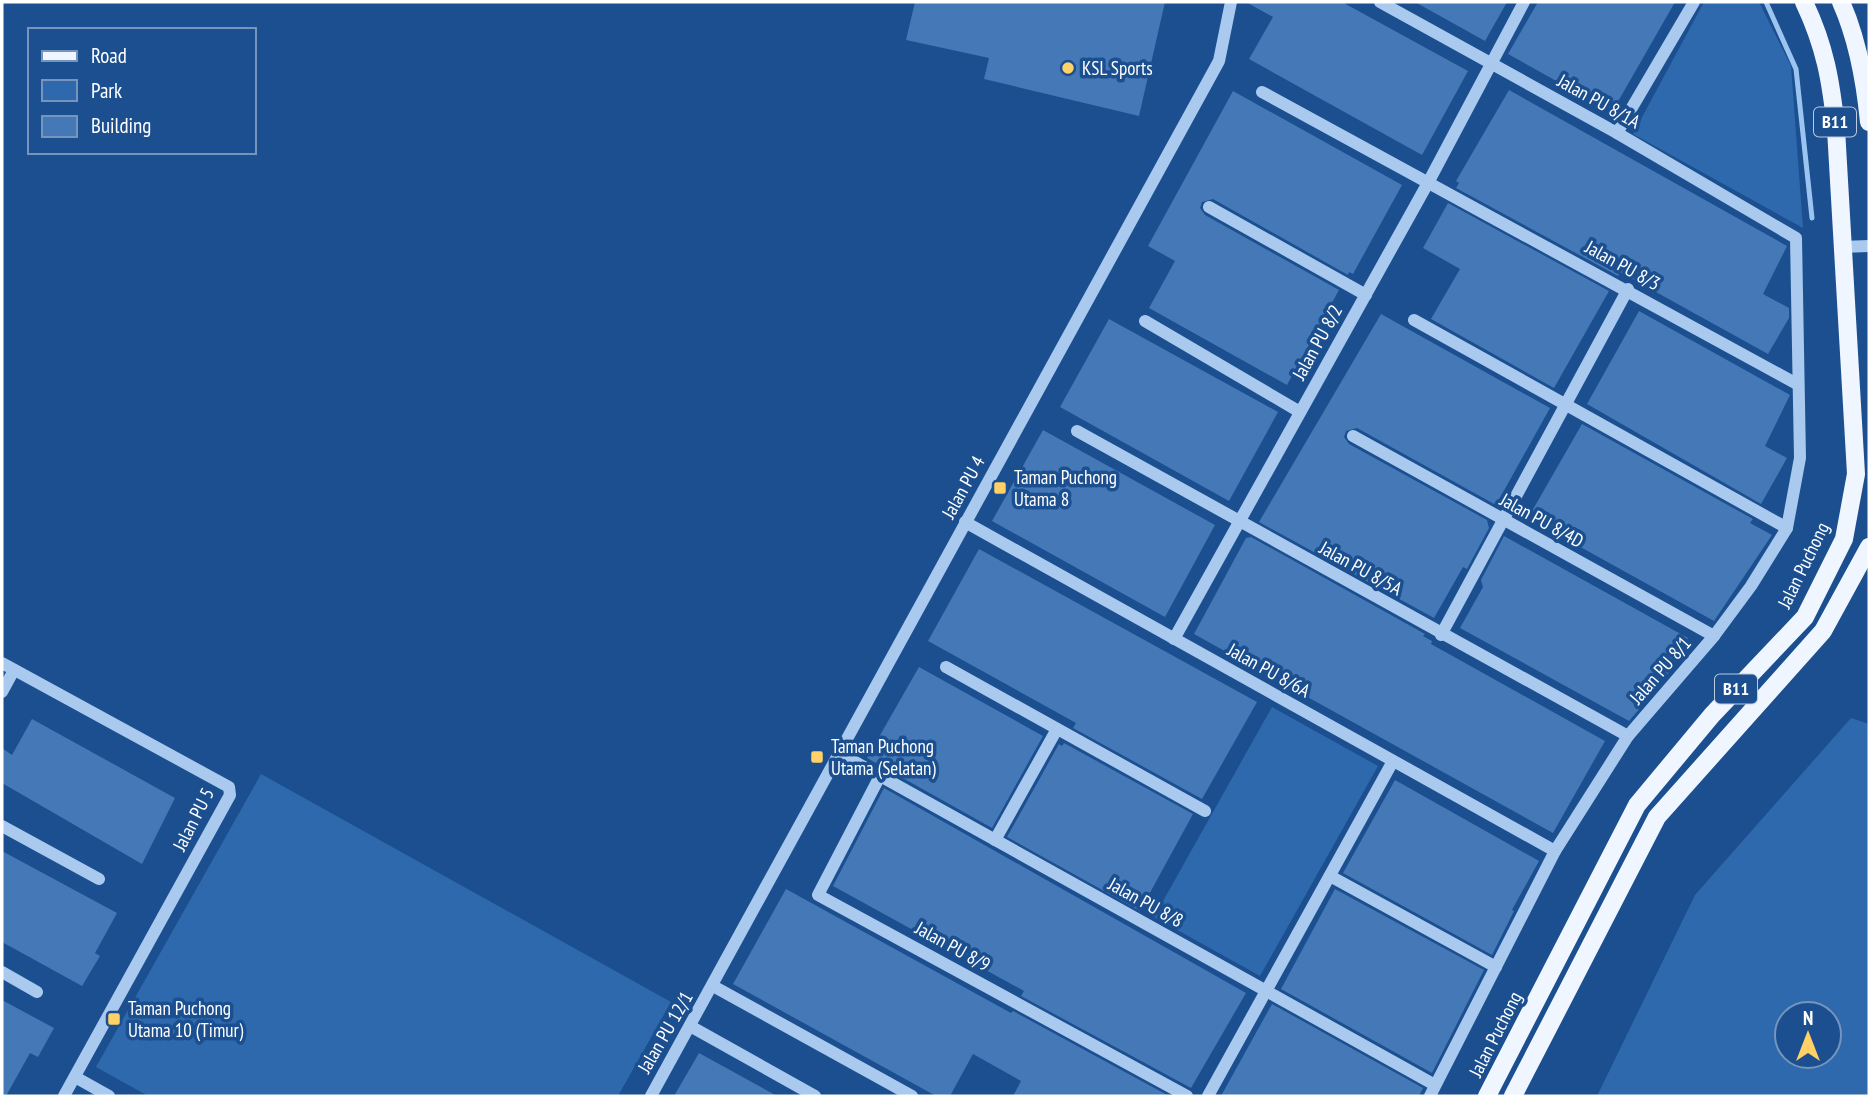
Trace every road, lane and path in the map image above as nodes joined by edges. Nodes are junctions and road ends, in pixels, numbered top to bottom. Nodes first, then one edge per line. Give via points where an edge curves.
1 (1231, 2) edge
2 (1380, 2) edge
3 (1524, 2) edge
4 (1694, 2) edge
5 (1804, 2) edge
6 (1841, 2) edge
7 (1490, 62) junction
8 (1262, 92) dead end
9 (1868, 96) edge
10 (1869, 121) edge
11 (1617, 132) junction
12 (1429, 181) junction
13 (1209, 207) dead end
14 (1796, 238) joint
15 (1869, 246) edge
16 (1841, 247) junction
17 (1628, 289) junction
18 (1366, 295) junction
19 (1414, 320) dead end
20 (1145, 321) dead end
21 (1797, 384) junction
22 (1568, 403) junction
23 (1300, 412) junction
24 (1077, 431) dead end
25 (1353, 436) dead end
26 (1504, 521) junction
27 (965, 522) junction
28 (1238, 523) junction
29 (1787, 528) junction
30 (1869, 547) edge
31 (1441, 635) junction
32 (1714, 636) junction
33 (1174, 639) junction
34 (2, 663) edge
35 (946, 667) dead end
36 (14, 670) junction
37 (2, 692) edge
38 (1057, 729) junction
39 (1628, 736) junction
40 (839, 753) junction
41 (1393, 761) junction
42 (880, 776) junction
43 (1205, 811) dead end
44 (2, 826) edge
45 (995, 840) junction
46 (1555, 851) junction
47 (1330, 876) junction
48 (99, 879) dead end
49 (1496, 967) junction
50 (2, 972) edge
51 (713, 986) junction
52 (1266, 991) junction
53 (37, 992) dead end
54 (690, 1026) junction
55 (75, 1077) junction
56 (1432, 1091) edge
57 (64, 1096) edge
58 (109, 1096) edge
59 (651, 1096) edge
60 (816, 1096) edge
61 (912, 1096) edge
62 (1186, 1096) edge
63 (1208, 1096) edge
64 (1487, 1096) edge
65 (1513, 1096) edge

1 - 27 street, Jalan PU 4 via 1219,61
2 - 7 street, Jalan PU 8/1A
3 - 7 street, Jalan PU 8/2
4 - 11 street
5 - 16 main road, Jalan Puchong / B11 via 1822,38 1830,75
6 - 9 main road, B11 via 1852,26
7 - 11 street, Jalan PU 8/1A
7 - 12 street, Jalan PU 8/2
8 - 12 street, Jalan PU 8/3
9 - 10 main road, B11
11 - 14 street, Jalan PU 8/1A
12 - 17 street, Jalan PU 8/3
12 - 18 street, Jalan PU 8/2
13 - 18 street
14 - 21 street, Jalan PU 8/1
15 - 16 street
16 - 64 main road, Jalan Puchong / B11 via 1856,474 1844,539 1805,617 1712,715 1637,805
17 - 21 street, Jalan PU 8/3
17 - 22 street
18 - 23 street, Jalan PU 8/2
19 - 22 street
20 - 23 street
21 - 29 street, Jalan PU 8/1 via 1800,458
22 - 26 street
22 - 29 street
23 - 28 street, Jalan PU 8/2
24 - 28 street, Jalan PU 8/5A
25 - 26 street, Jalan PU 8/4D
26 - 31 street
26 - 32 street, Jalan PU 8/4D
27 - 33 street, Jalan PU 8/6A
27 - 40 street, Jalan PU 4
28 - 31 street, Jalan PU 8/5A
28 - 33 street, Jalan PU 8/2
29 - 32 street, Jalan PU 8/1
30 - 65 main road, B11 via 1824,631 1657,817
31 - 39 street, Jalan PU 8/5A
32 - 39 street, Jalan PU 8/1
33 - 41 street, Jalan PU 8/6A
34 - 36 street, Jalan PU 5
35 - 38 street
36 - 37 street
36 - 55 street, Jalan PU 5 via 229,787 230,795
38 - 43 street
38 - 45 street
39 - 46 street, Jalan PU 8/1
40 - 42 street, Jalan PU 8/8
40 - 51 street, Jalan PU 4
41 - 46 street, Jalan PU 8/6A
41 - 47 street
42 - 45 street, Jalan PU 8/8
42 - 62 street, Jalan PU 8/9 via 818,895
44 - 48 street
45 - 52 street, Jalan PU 8/8
46 - 49 street, Jalan PU 8/1
47 - 49 street
47 - 52 street
49 - 56 street, Jalan PU 8/1
50 - 53 street
51 - 54 street, Jalan PU 12/1
51 - 61 street
52 - 56 street, Jalan PU 8/8
52 - 63 street
54 - 59 street, Jalan PU 12/1
54 - 60 street
55 - 57 street, Jalan PU 5
55 - 58 street

